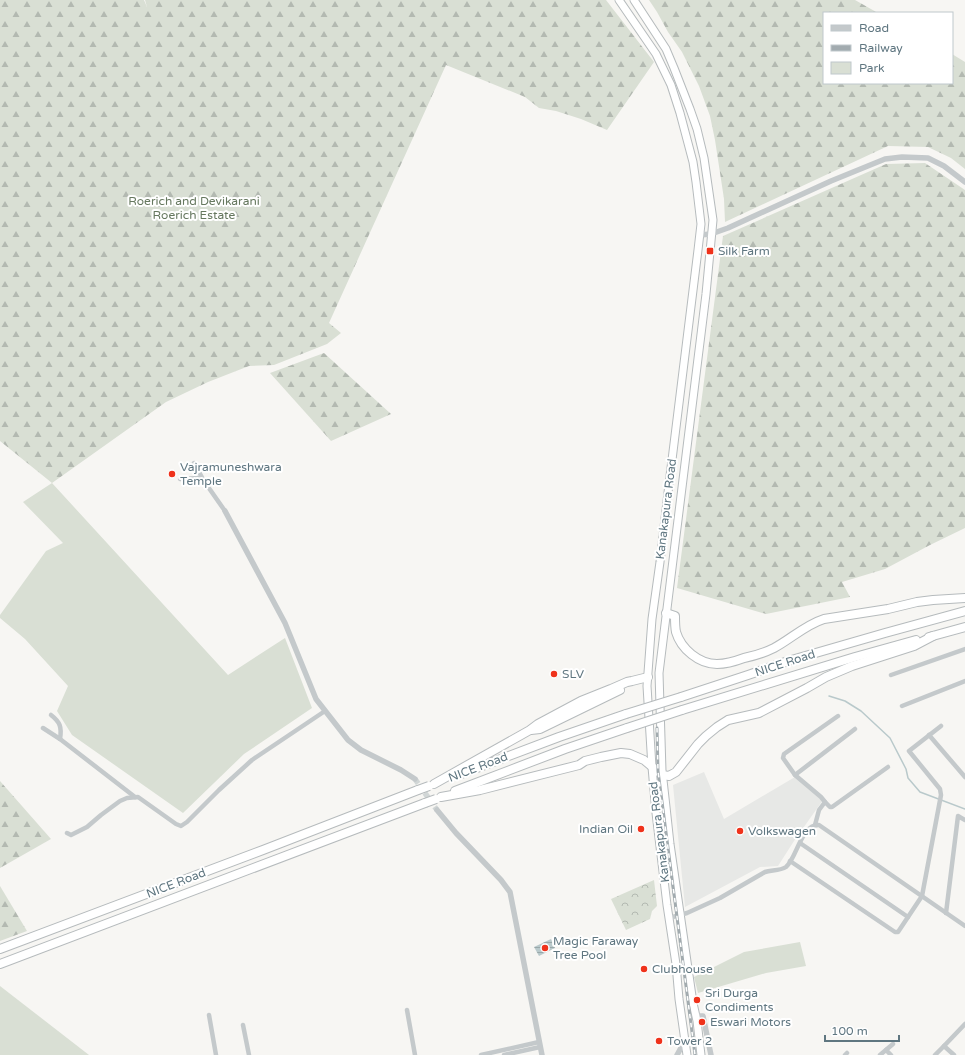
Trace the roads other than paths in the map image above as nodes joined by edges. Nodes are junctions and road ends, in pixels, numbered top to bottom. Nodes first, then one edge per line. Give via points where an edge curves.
1 (619, 0) edge
2 (634, 0) edge
3 (639, 0) edge
4 (652, 28) junction
5 (965, 182) edge
6 (711, 234) junction
7 (700, 236) junction
8 (194, 463) dead end
9 (180, 479) dead end
10 (204, 481) junction
11 (225, 511) joint
12 (661, 552) junction
13 (674, 552) junction
14 (965, 598) edge
15 (965, 611) edge
16 (666, 613) junction
17 (965, 627) edge
18 (933, 636) junction
19 (964, 651) edge
20 (891, 675) dead end
21 (648, 677) junction
22 (965, 681) edge
23 (902, 706) dead end
24 (325, 711) junction
25 (51, 715) dead end
26 (838, 716) dead end
27 (941, 726) dead end
28 (43, 728) dead end
29 (855, 729) dead end
30 (929, 735) junction
31 (60, 739) junction
32 (652, 767) junction
33 (888, 767) dead end
34 (662, 775) junction
35 (795, 775) junction
36 (965, 778) edge
37 (415, 779) tunnel mouth
38 (432, 785) junction
39 (135, 797) junction
40 (438, 798) junction
41 (825, 802) junction
42 (437, 810) tunnel mouth
43 (965, 820) edge
44 (815, 825) junction
45 (68, 833) dead end
46 (800, 843) junction
47 (790, 861) junction
48 (922, 896) junction
49 (946, 913) junction
50 (680, 915) junction
51 (908, 917) junction
52 (669, 918) junction
53 (965, 926) edge
54 (0, 949) edge
55 (0, 964) edge
56 (407, 1010) dead end
57 (210, 1015) dead end
58 (696, 1016) junction
59 (965, 1024) edge
60 (243, 1025) dead end
61 (684, 1036) junction
62 (540, 1044) junction
63 (893, 1044) dead end
64 (943, 1047) junction
65 (886, 1050) junction
66 (498, 1053) edge
67 (216, 1055) edge
68 (249, 1055) edge
69 (415, 1055) edge
70 (481, 1055) edge
71 (504, 1055) edge
72 (542, 1055) edge
73 (677, 1055) edge
74 (687, 1055) edge
75 (701, 1055) edge
76 (710, 1055) edge
77 (880, 1055) edge
78 (891, 1055) edge
79 (935, 1055) edge
80 (950, 1055) edge
81 (954, 1055) edge

1 - 7 highway, Kanakapura Road via 656,54 670,85 693,162 701,224
2 - 4 highway, Kanakapura Road
3 - 4 street
4 - 6 highway, Kanakapura Road via 666,49 697,129 713,220
5 - 6 street via 928,158 885,159
6 - 7 street
6 - 13 highway, Kanakapura Road
7 - 12 highway, Kanakapura Road
8 - 10 street
9 - 10 street via 199,478
10 - 11 street
11 - 24 street via 285,623 316,699
12 - 13 highway
12 - 21 highway, Kanakapura Road via 652,619
13 - 16 highway, Kanakapura Road
14 - 16 highway via 917,602 824,619 803,628 762,654 716,664 705,662 690,654 676,632 674,616
15 - 38 highway, NICE Road, bridge via 788,660 559,737
16 - 34 highway, Kanakapura Road via 659,673
17 - 18 highway, NICE Road
18 - 34 highway via 914,646 826,677 759,713 728,720 698,744 676,772 669,776
18 - 40 highway, NICE Road, bridge via 682,710 558,751
19 - 20 street
21 - 32 highway, Kanakapura Road
21 - 38 highway via 626,682 581,701
22 - 23 street
24 - 37 street via 348,740 361,750
24 - 39 street via 252,760 181,826
25 - 31 street via 58,720
26 - 35 street via 784,754 783,758
27 - 30 street
28 - 31 street
29 - 35 street
30 - 36 street
30 - 48 street via 909,751 940,789 941,795
31 - 39 street
32 - 34 highway
32 - 40 highway via 644,760 621,753 585,761 579,765 525,780
32 - 52 highway, Kanakapura Road
33 - 41 street via 832,807
34 - 50 highway, Kanakapura Road
35 - 41 street
38 - 54 highway, NICE Road, bridge
39 - 45 street via 120,801 87,827 71,835
40 - 55 highway, NICE Road, bridge
41 - 44 street via 819,810
42 - 62 street via 510,892
43 - 49 street via 958,816
44 - 46 street
44 - 48 street via 819,825
46 - 47 street
46 - 51 street
47 - 50 street via 781,869 765,872 720,898
47 - 51 street via 895,932 898,932
48 - 49 street
48 - 51 street
49 - 53 street
50 - 52 street
50 - 58 highway, Kanakapura Road
52 - 61 highway, Kanakapura Road
56 - 69 street
57 - 67 street
58 - 75 highway, Kanakapura Road
58 - 76 street, Kanakapura Road via 703,1016
59 - 64 street
60 - 68 street
61 - 73 street, Kanakapura Road
61 - 74 highway, Kanakapura Road
62 - 66 street
62 - 71 street
62 - 72 street
63 - 65 street
64 - 79 street
64 - 80 street
64 - 81 street
65 - 77 street
65 - 78 street
66 - 70 street

